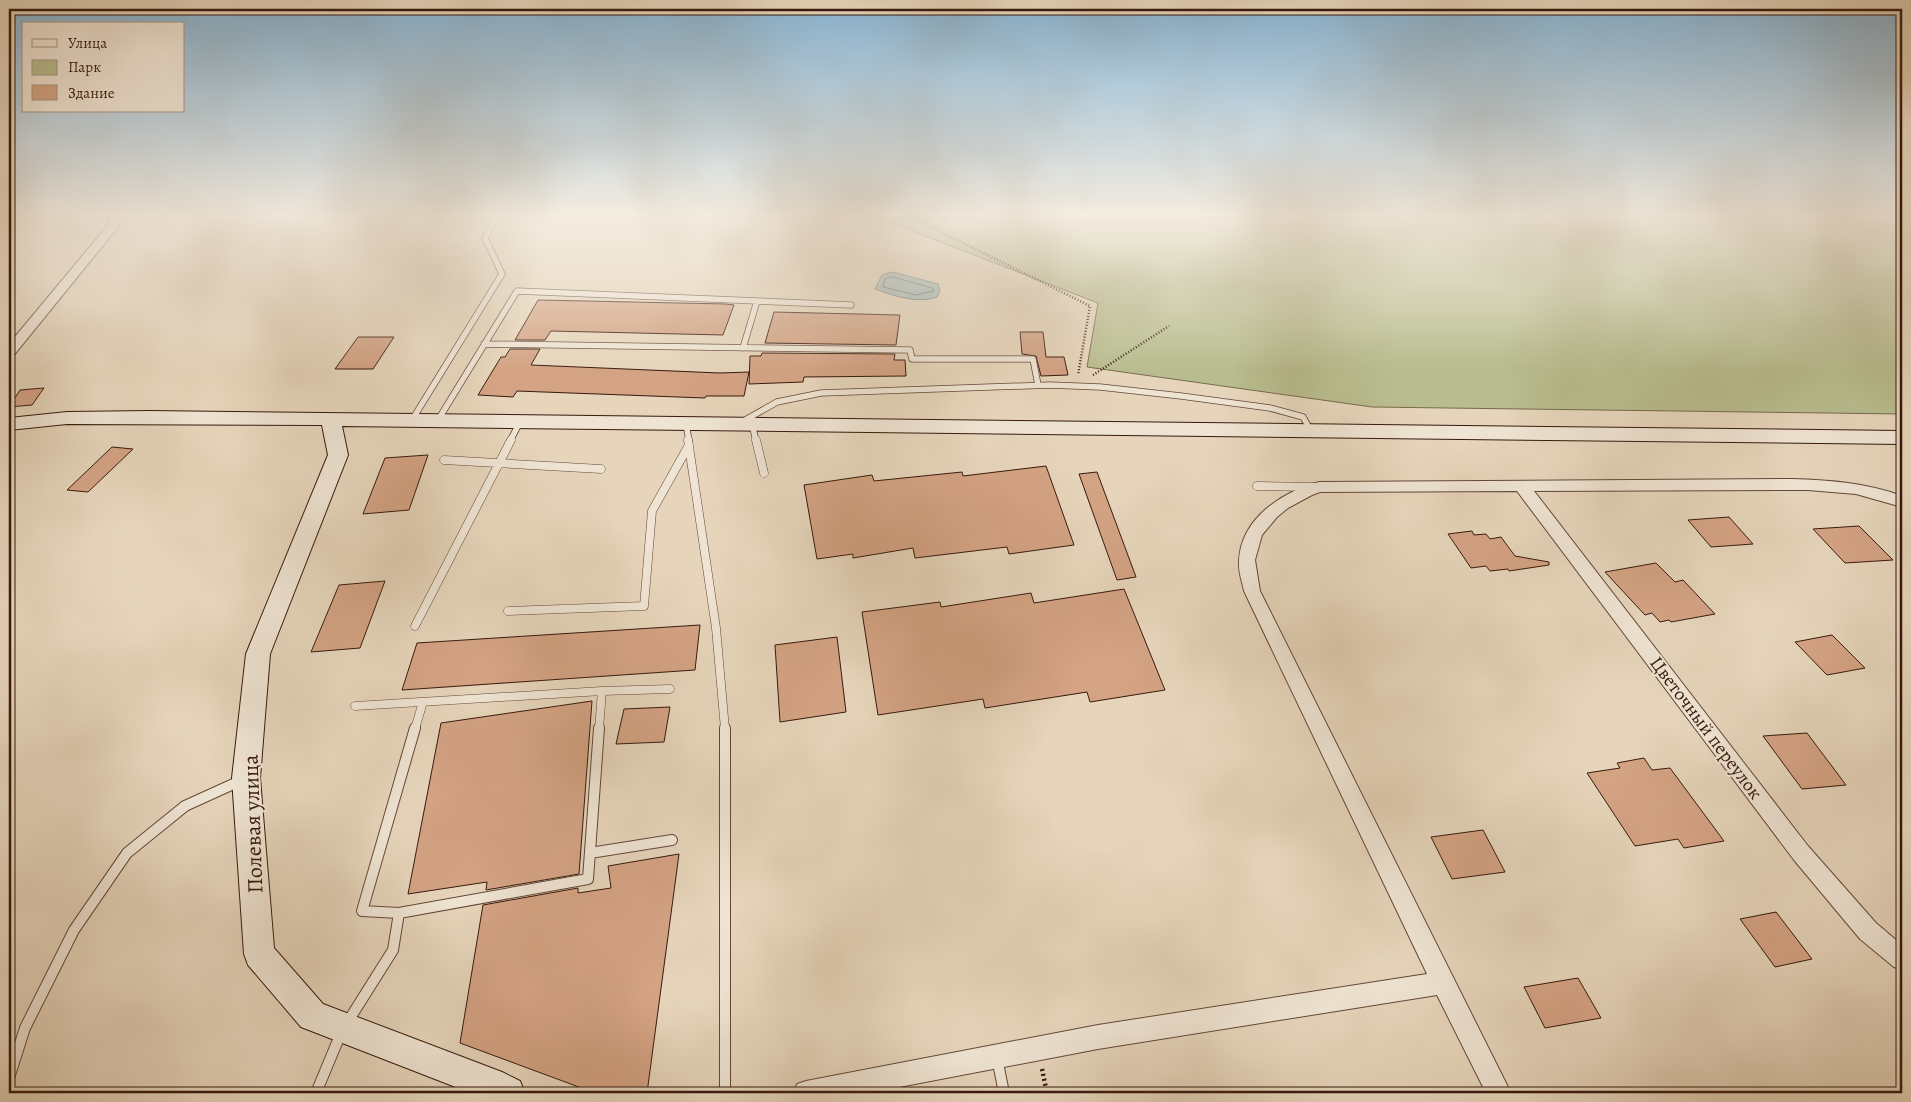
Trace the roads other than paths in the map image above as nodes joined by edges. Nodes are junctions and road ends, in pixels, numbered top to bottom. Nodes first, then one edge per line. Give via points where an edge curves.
1 (78, 268) edge
2 (499, 268) edge
3 (757, 301) junction
4 (851, 305) dead end
5 (484, 344) junction
6 (742, 348) junction
7 (9, 352) edge
8 (1038, 385) junction
9 (331, 419) junction
10 (412, 420) junction
11 (438, 420) junction
12 (520, 422) junction
13 (686, 423) junction
14 (9, 424) edge
15 (745, 424) junction
16 (1310, 431) junction
17 (1902, 438) edge
18 (689, 445) junction
19 (444, 460) dead end
20 (500, 462) junction
21 (601, 469) dead end
22 (764, 473) dead end
23 (1522, 485) junction
24 (1257, 486) dead end
25 (1318, 487) junction
26 (1902, 502) edge
27 (508, 611) dead end
28 (416, 626) dead end
29 (670, 688) dead end
30 (602, 691) junction
31 (423, 702) junction
32 (355, 706) dead end
33 (246, 778) junction
34 (672, 840) dead end
35 (590, 853) junction
36 (400, 913) junction
37 (1902, 959) edge
38 (1442, 983) junction
39 (343, 1029) junction
40 (996, 1056) junction
41 (9, 1078) edge
42 (316, 1093) edge
43 (508, 1093) edge
44 (725, 1093) edge
45 (806, 1093) edge
46 (1004, 1093) edge
47 (1499, 1093) edge

1 - 7 street
2 - 10 lane via 502,274
3 - 4 lane
3 - 5 lane via 517,291
3 - 6 lane
5 - 6 lane
5 - 11 lane
6 - 8 lane via 910,350 912,359 1033,359
8 - 15 lane via 821,393 777,402
8 - 16 lane via 1181,396 1270,408 1303,417
9 - 10 street
9 - 14 street via 67,418
9 - 33 street, Полевая улица via 338,454 258,654
10 - 11 street
11 - 12 street
12 - 13 street
12 - 20 lane
13 - 15 street
13 - 18 lane
15 - 16 street
15 - 22 lane
16 - 17 street
18 - 27 lane via 652,511 644,606
18 - 44 lane via 716,628 726,744
19 - 20 lane
20 - 21 lane
20 - 28 lane
23 - 25 street
23 - 26 street via 1824,485 1860,490
23 - 37 street, Цветочный переулок via 1801,853 1868,931
24 - 25 lane
25 - 38 street via 1286,501 1259,526 1247,559 1252,591
29 - 30 lane
30 - 31 lane
30 - 35 lane
31 - 32 lane
31 - 36 lane via 362,911
33 - 39 street, Полевая улица via 259,954 312,1016
33 - 41 lane via 185,806 127,852 74,930 25,1028
34 - 35 lane
35 - 36 lane via 588,879
36 - 39 lane via 393,950
38 - 40 street
38 - 47 street
39 - 42 lane
39 - 43 street, Полевая улица
40 - 45 street
40 - 46 lane

